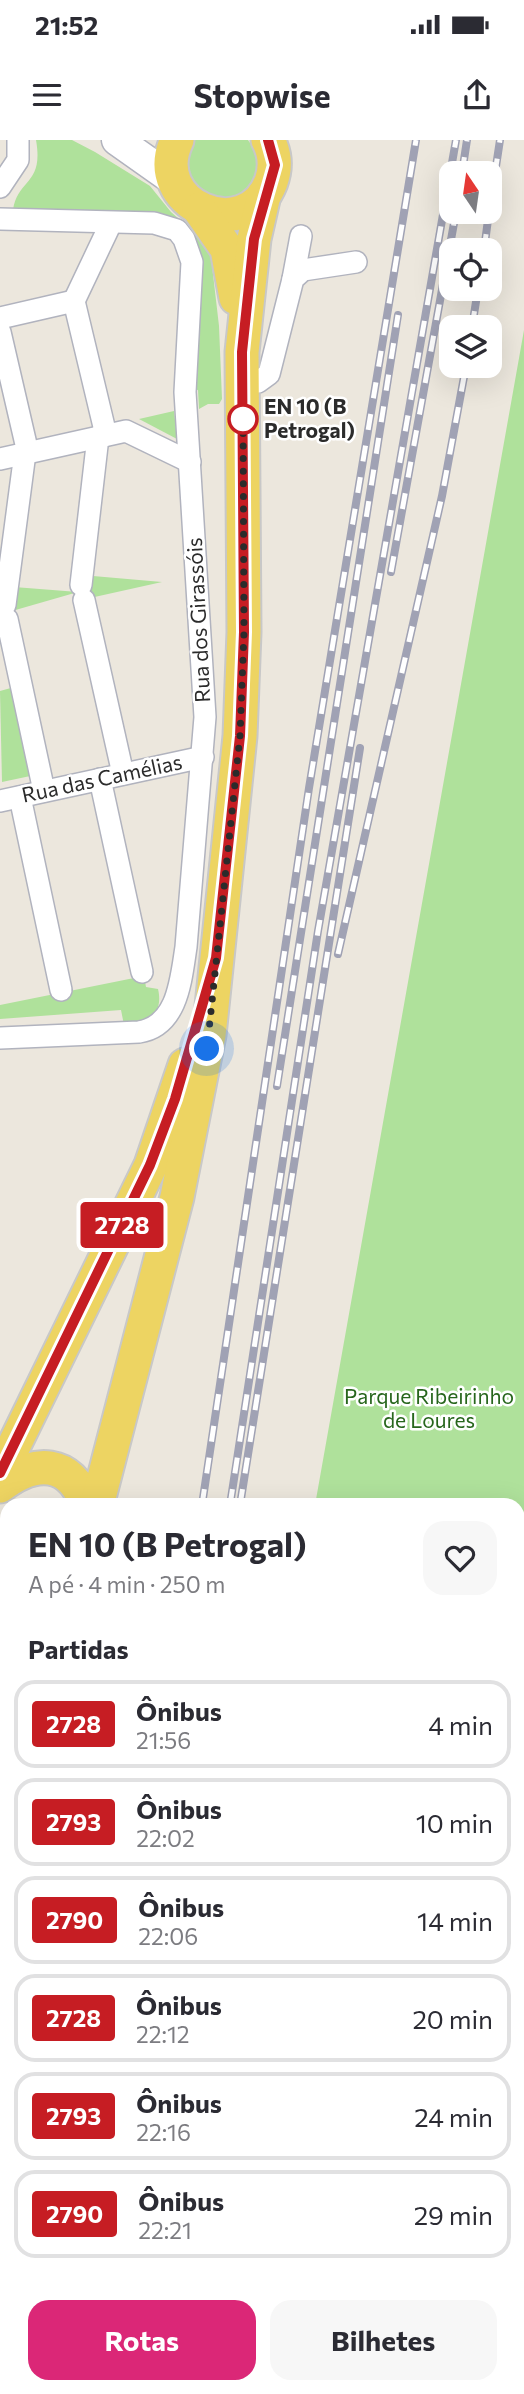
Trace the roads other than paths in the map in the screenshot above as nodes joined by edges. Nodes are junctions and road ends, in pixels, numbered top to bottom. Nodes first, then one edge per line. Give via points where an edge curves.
1 (18, 140) edge
2 (117, 140) edge
3 (177, 140) edge
4 (268, 140) edge
5 (174, 181) junction
6 (0, 187) edge
7 (264, 195) junction
8 (199, 209) junction
9 (0, 219) edge
10 (111, 223) junction
11 (302, 236) dead end
12 (356, 262) dead end
13 (293, 279) junction
14 (74, 301) junction
15 (0, 318) edge
16 (0, 332) edge
17 (242, 368) junction
18 (102, 436) junction
19 (26, 453) junction
20 (0, 459) edge
21 (190, 461) junction
22 (203, 757) junction
23 (123, 774) junction
24 (100, 779) junction
25 (44, 792) junction
26 (10, 799) edge
27 (216, 958) junction
28 (142, 972) dead end
29 (61, 990) dead end
30 (0, 1038) edge
31 (0, 1474) edge
32 (0, 1486) edge
33 (84, 1498) edge
34 (99, 1498) edge

1 - 6 street via 18,160
2 - 5 street
3 - 5 main road via 171,162
4 - 7 main road via 275,165
5 - 8 main road
7 - 8 main road via 238,213 217,215
7 - 17 main road via 254,239
8 - 17 main road via 222,238 230,259
9 - 10 street, Rua dos Girassóis
10 - 14 street
10 - 21 street, Rua dos Girassóis via 167,225 177,230 189,250 185,392
11 - 13 street
12 - 13 street via 303,271
13 - 17 street via 270,374 258,382
14 - 15 street
14 - 18 street
16 - 19 street
17 - 27 main road via 240,736
18 - 19 street
18 - 21 street via 126,430
18 - 23 street via 83,592
19 - 20 street
19 - 25 street via 6,612
21 - 22 street, Rua dos Girassóis via 205,717
22 - 23 street, Rua das Camélias
22 - 30 street, Rua dos Girassóis via 186,947 167,1018 156,1028 139,1032
23 - 24 street, Rua das Camélias
24 - 25 street, Rua das Camélias
24 - 28 street
25 - 26 street, Rua das Camélias
26 - 29 street
27 - 31 main road via 175,1099 150,1165
27 - 34 main road via 205,1064 177,1197
32 - 33 main road via 19,1472 42,1466 66,1473

